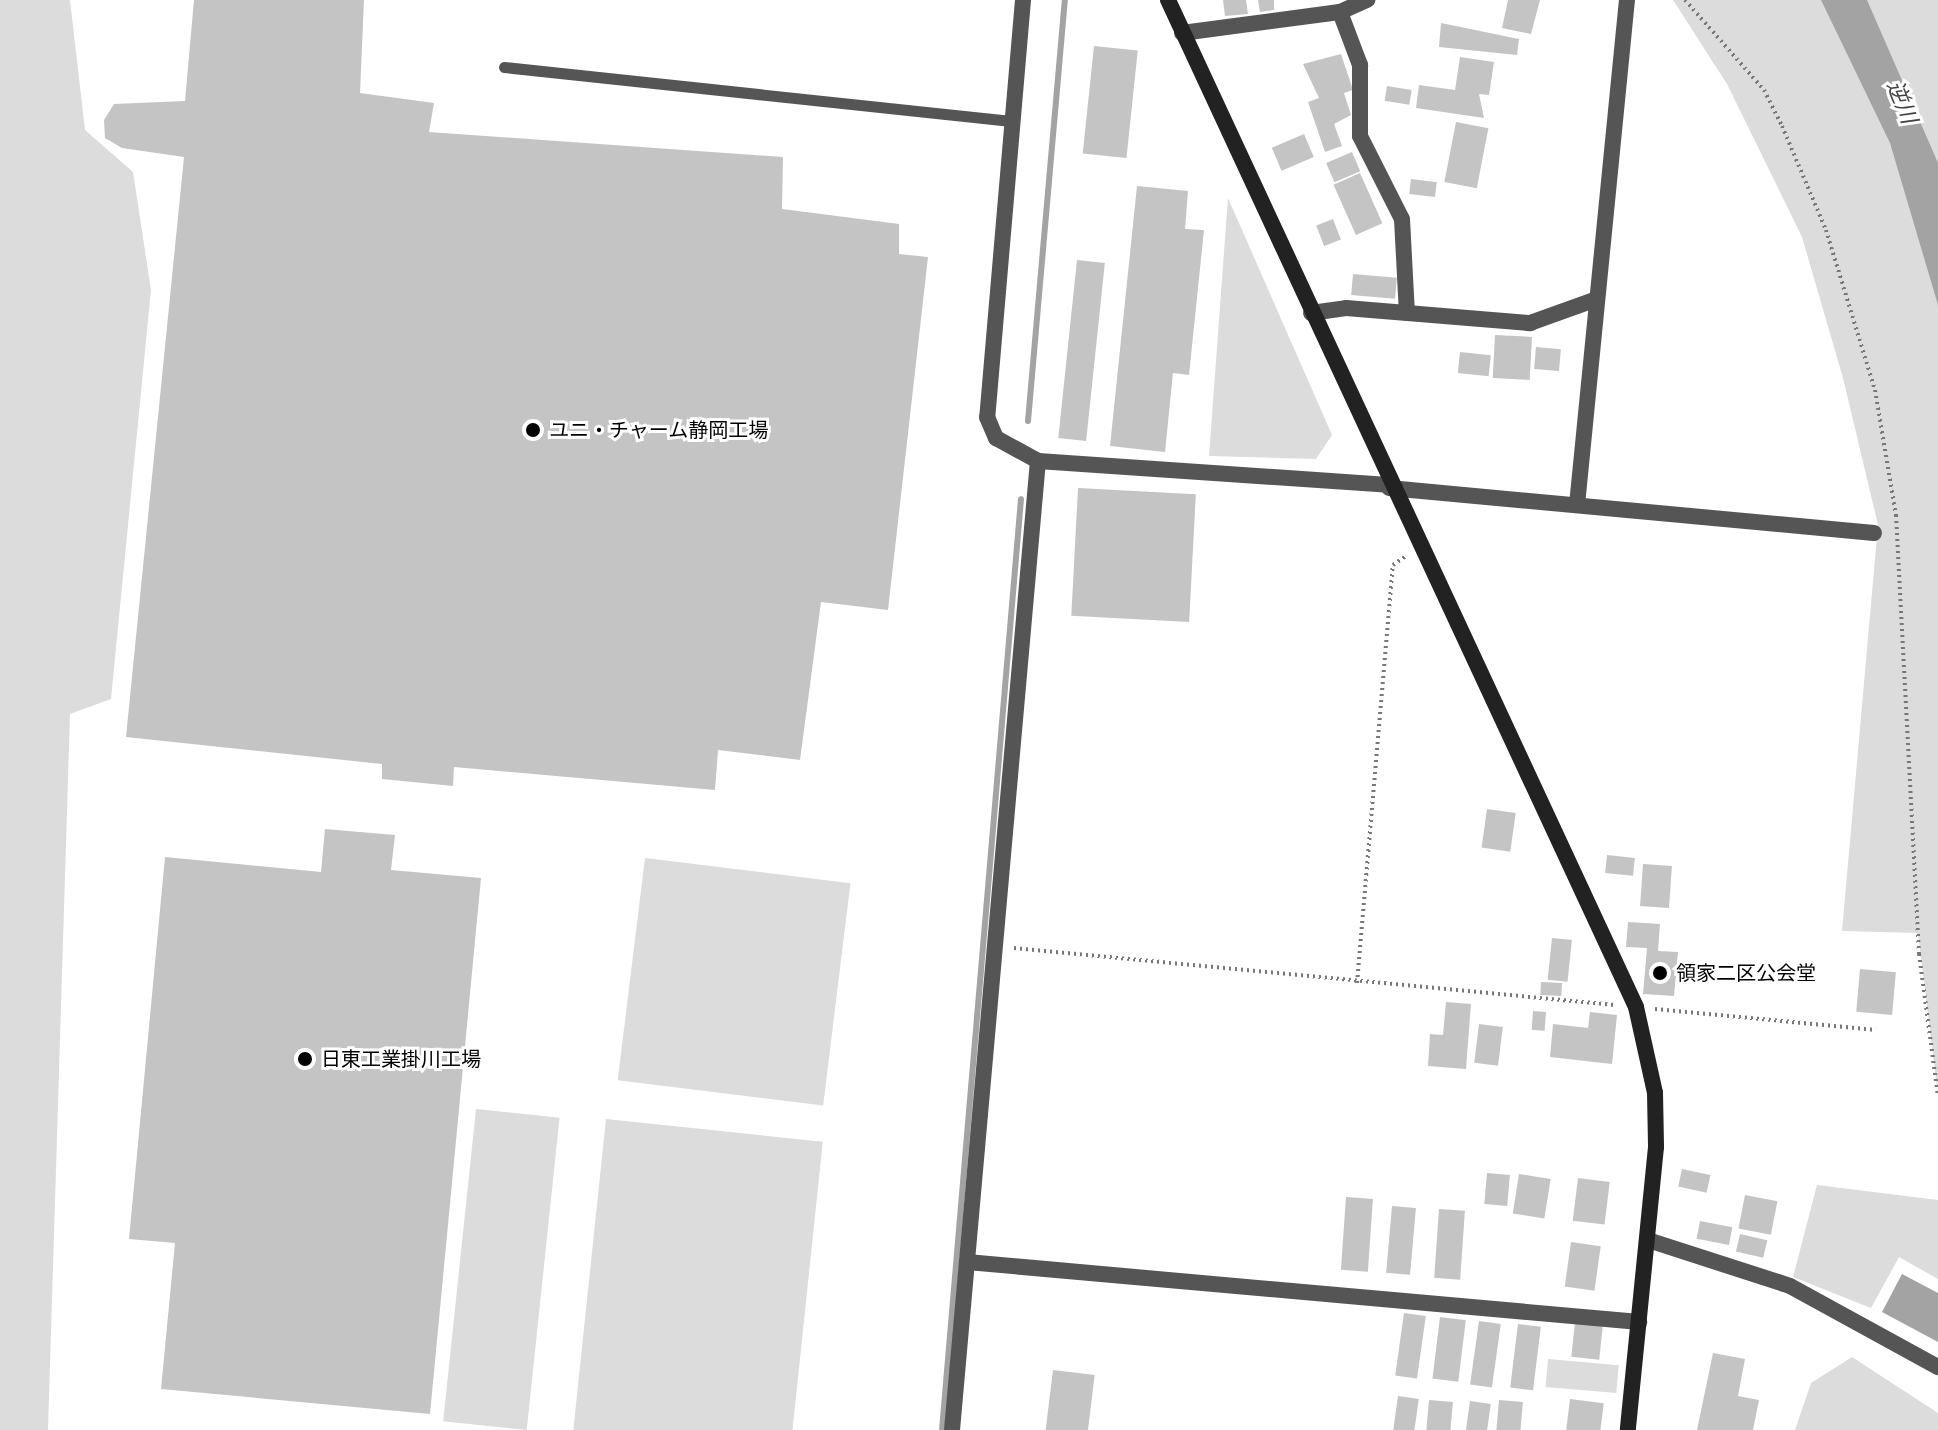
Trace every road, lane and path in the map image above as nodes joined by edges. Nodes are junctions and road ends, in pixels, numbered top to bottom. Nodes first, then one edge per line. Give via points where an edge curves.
1 (1023, 0) edge
2 (1168, 0) edge
3 (1367, 0) edge
4 (1627, 0) edge
5 (1340, 12) junction
6 (1182, 33) junction
7 (504, 67) dead end
8 (1011, 121) junction
9 (1597, 299) junction
10 (1311, 313) junction
11 (1407, 313) junction
12 (1038, 461) junction
13 (1388, 486) junction
14 (1577, 505) junction
15 (1874, 533) dead end
16 (1418, 548) junction
17 (998, 946) junction
18 (1357, 984) junction
19 (1636, 1007) junction
20 (1876, 1030) dead end
21 (1648, 1240) junction
22 (967, 1262) junction
23 (1639, 1322) junction
24 (1938, 1367) edge
25 (952, 1430) edge
26 (1628, 1430) edge

1 - 8 street
2 - 6 street
3 - 5 street
4 - 9 street
5 - 6 street
5 - 11 street via 1360,65 1360,136 1402,219
6 - 10 street
7 - 8 lane
8 - 12 street via 987,417 996,438
9 - 11 street via 1530,323
9 - 14 street
10 - 11 street
10 - 13 street
12 - 13 street
12 - 17 street
13 - 14 street
13 - 16 street
14 - 15 street
16 - 18 path via 1393,565
16 - 19 street
17 - 18 path
17 - 22 street
18 - 19 path
19 - 20 path
19 - 21 street via 1655,1093
21 - 23 street
21 - 24 street via 1790,1286
22 - 23 street
22 - 25 street
23 - 26 street

